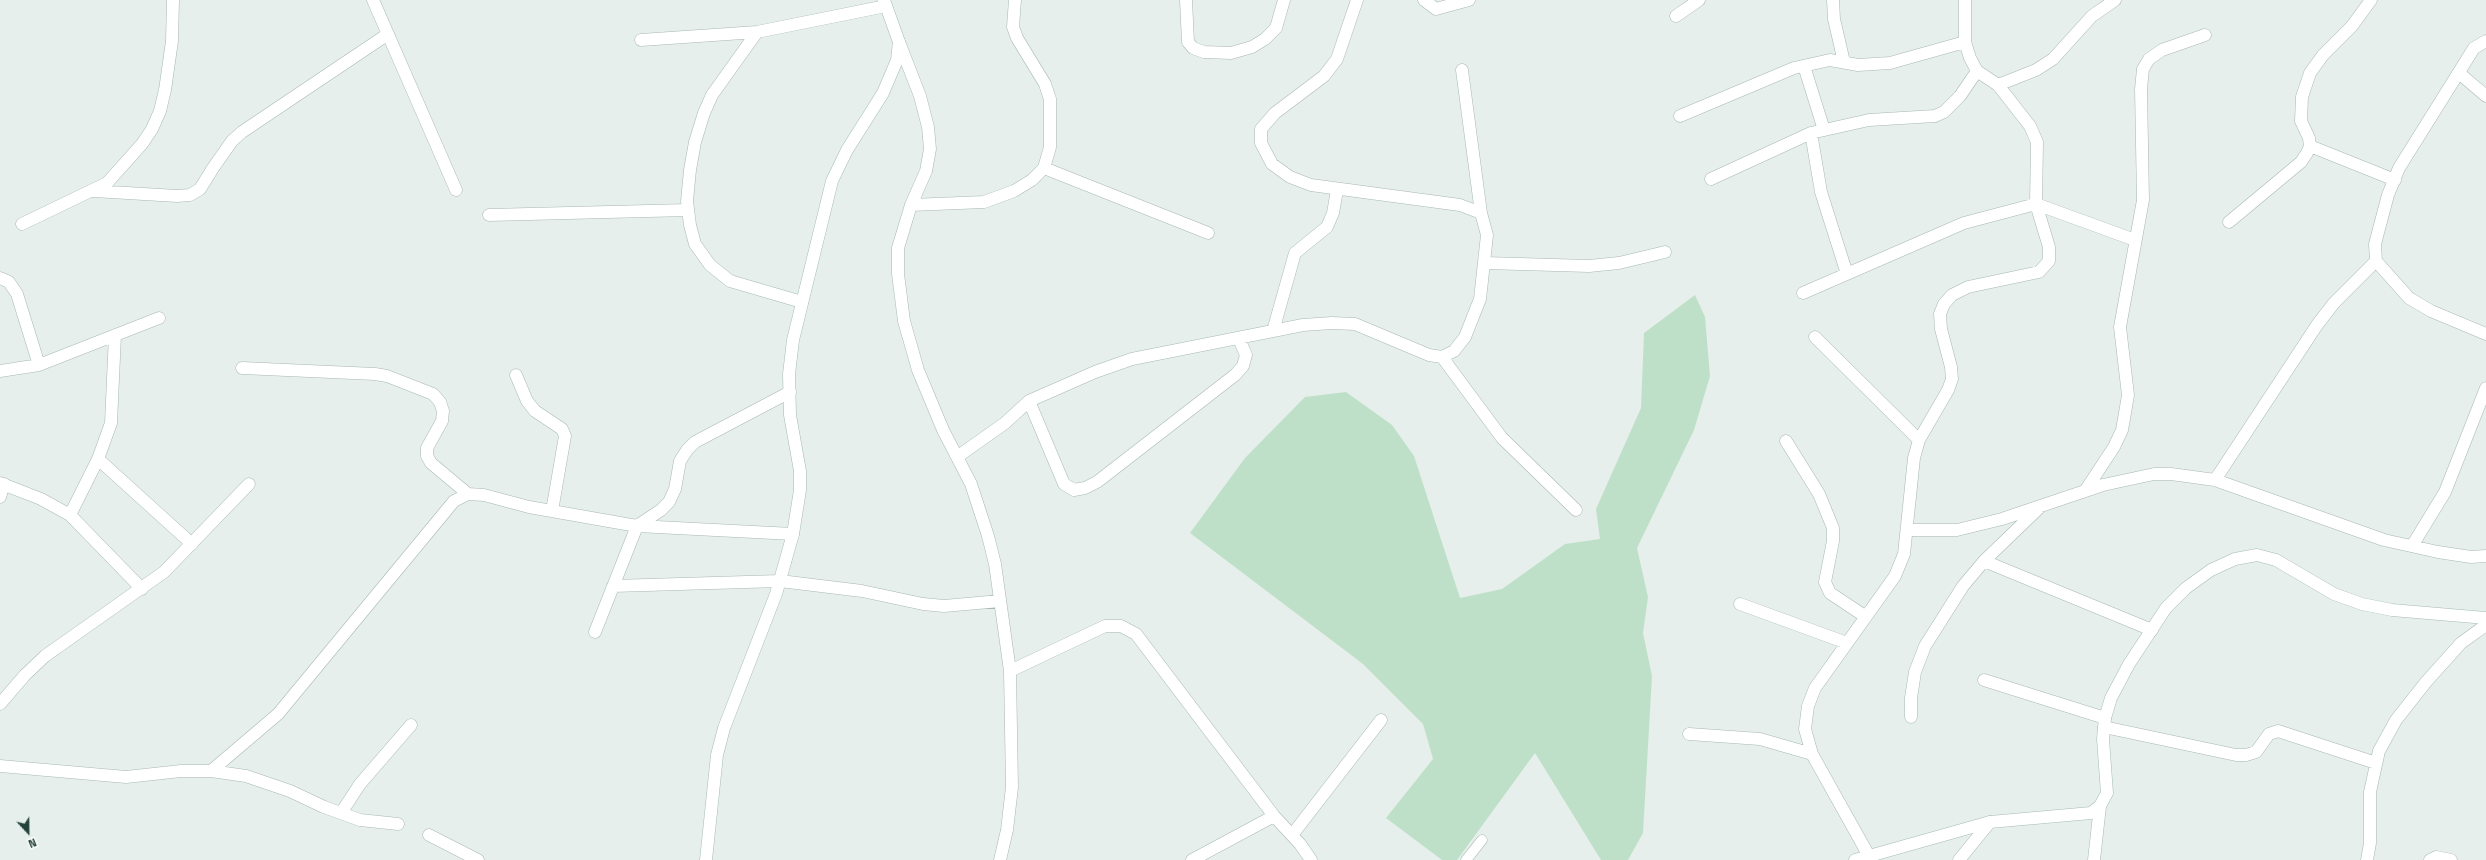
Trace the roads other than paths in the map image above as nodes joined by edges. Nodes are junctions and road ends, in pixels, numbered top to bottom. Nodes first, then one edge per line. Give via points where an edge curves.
1 (173, 0) edge
2 (373, 0) edge
3 (1015, 0) edge
4 (1186, 0) edge
5 (1284, 0) edge
6 (1357, 0) edge
7 (1424, 0) edge
8 (1469, 0) edge
9 (1699, 0) edge
10 (1832, 0) edge
11 (1965, 0) edge
12 (2114, 0) edge
13 (2371, 0) edge
14 (885, 3) edge
15 (1676, 16) dead end
16 (757, 32) junction
17 (388, 34) junction
18 (2205, 35) dead end
19 (641, 40) dead end
20 (2486, 40) edge
21 (899, 42) junction
22 (1965, 42) junction
23 (1844, 62) junction
24 (1804, 66) junction
25 (1462, 70) dead end
26 (1977, 71) junction
27 (2459, 73) junction
28 (1998, 85) junction
29 (2486, 96) edge
30 (1680, 116) dead end
31 (1824, 130) junction
32 (1811, 133) junction
33 (2310, 146) junction
34 (1044, 168) junction
35 (1711, 178) dead end
36 (2395, 180) junction
37 (456, 190) dead end
38 (1337, 190) junction
39 (94, 191) junction
40 (2036, 204) junction
41 (911, 205) junction
42 (688, 210) junction
43 (1481, 213) junction
44 (489, 215) dead end
45 (2229, 222) dead end
46 (22, 224) dead end
47 (1208, 233) dead end
48 (2135, 240) junction
49 (1665, 252) dead end
50 (2376, 261) junction
51 (1485, 263) junction
52 (1847, 274) junction
53 (0, 278) edge
54 (1803, 293) dead end
55 (802, 302) junction
56 (158, 318) dead end
57 (1273, 331) junction
58 (2486, 334) edge
59 (115, 335) junction
60 (1815, 337) dead end
61 (1239, 338) junction
62 (1442, 357) junction
63 (39, 365) junction
64 (242, 368) dead end
65 (0, 370) edge
66 (516, 375) dead end
67 (2486, 388) edge
68 (790, 392) junction
69 (1029, 401) junction
70 (1919, 440) junction
71 (1786, 441) dead end
72 (957, 457) junction
73 (98, 459) junction
74 (2215, 480) junction
75 (2, 484) edge
76 (249, 484) dead end
77 (2085, 491) junction
78 (468, 494) junction
79 (0, 497) edge
80 (2041, 505) junction
81 (1576, 510) dead end
82 (552, 511) junction
83 (70, 515) junction
84 (637, 526) junction
85 (1908, 530) junction
86 (793, 534) junction
87 (192, 544) junction
88 (2412, 546) junction
89 (2486, 556) edge
90 (1984, 561) junction
91 (780, 581) junction
92 (613, 586) junction
93 (142, 590) junction
94 (1000, 601) junction
95 (1740, 604) dead end
96 (1866, 617) junction
97 (2486, 618) edge
98 (2486, 625) edge
99 (2152, 630) junction
100 (595, 632) dead end
101 (1847, 643) junction
102 (1010, 671) junction
103 (1984, 680) dead end
104 (0, 704) edge
105 (1911, 717) dead end
106 (1381, 720) dead end
107 (2104, 723) junction
108 (411, 725) dead end
109 (1690, 734) dead end
110 (1812, 754) junction
111 (2376, 763) junction
112 (0, 766) edge
113 (211, 771) junction
114 (2100, 806) junction
115 (341, 813) junction
116 (1274, 816) junction
117 (1990, 822) junction
118 (398, 824) dead end
119 (429, 835) dead end
120 (1292, 835) junction
121 (1482, 840) dead end
122 (1216, 855) edge
123 (1869, 856) junction
124 (478, 860) edge
125 (706, 860) edge
126 (1000, 860) edge
127 (1192, 860) edge
128 (1311, 860) edge
129 (1466, 860) edge
130 (1855, 860) edge
131 (1959, 860) edge
132 (2094, 860) edge
133 (2367, 860) edge
134 (2430, 860) edge
135 (2451, 860) edge

1 - 39 street via 172,41 160,112 142,144 107,183
2 - 17 street
3 - 34 street via 1013,27 1045,84 1050,99 1050,147
4 - 5 street via 1188,42 1193,48 1204,52 1231,53 1252,47 1265,39 1276,28
6 - 38 street via 1337,58 1324,76 1275,113 1261,129 1261,143 1272,164 1290,177 1311,185
7 - 8 street via 1436,9
9 - 15 street
10 - 23 street
11 - 22 street
12 - 28 street via 2092,16 2054,59 2036,70
13 - 33 street via 2352,26 2323,55 2310,74 2302,97 2301,121
14 - 16 street
14 - 21 street
16 - 19 street
16 - 42 street via 712,95 704,113 690,170
17 - 37 street
17 - 39 street via 242,132 232,141 200,189 177,196
18 - 48 street via 2162,50 2149,59 2143,69 2143,200
20 - 27 street via 2474,48
21 - 41 street via 920,96 928,127 930,149 926,171
21 - 55 street via 897,60 883,93 847,150 832,181
22 - 23 street via 1890,63 1874,65
22 - 26 street
23 - 24 street via 1830,60
24 - 30 street
24 - 31 street
25 - 43 street
26 - 28 street
26 - 31 street via 1952,106 1935,116 1870,120
27 - 29 street
27 - 36 street via 2415,141
28 - 40 street via 2030,126 2037,142
31 - 32 street
32 - 35 street
32 - 52 street via 1821,192
33 - 36 street
33 - 45 street via 2301,162
34 - 41 street via 1032,180 1014,191 984,202
34 - 47 street
36 - 50 street via 2379,227
38 - 43 street via 1460,205
38 - 57 street via 1333,213 1327,227 1296,253
39 - 46 street
40 - 48 street
40 - 52 street via 1964,223
40 - 70 street via 2049,248 2049,261 2039,272 1968,287 1952,295 1944,304 1940,314 1941,329 1952,379
41 - 72 street via 898,248 898,274 904,321 918,370
42 - 44 street
42 - 55 street via 695,244 710,266 730,281
43 - 51 street via 1486,223 1487,235
48 - 77 street via 2120,327 2128,395 2122,430
49 - 51 street via 1619,263 1589,266
50 - 58 street via 2409,298 2431,312
50 - 74 street via 2334,303 2317,325
51 - 62 street via 1480,299 1471,325 1454,351
52 - 54 street
53 - 63 street via 9,282 17,294
55 - 68 street via 793,340
56 - 59 street
57 - 61 street
57 - 62 street via 1303,325 1355,324 1423,353
59 - 63 street
59 - 73 street via 111,422
60 - 70 street
61 - 69 street via 1132,359
61 - 69 street via 1246,354 1243,366 1235,376 1097,482 1085,488 1074,490 1064,484
62 - 81 street via 1502,438
63 - 65 street
64 - 78 street via 375,374 387,376 433,394 443,411 442,421 428,448 427,456 431,463
66 - 82 street via 527,401 535,411 562,429 565,436
67 - 88 street via 2445,492
68 - 84 street via 695,442 680,461 669,502
68 - 86 street via 790,415 800,471 800,490
69 - 72 street via 1005,423
70 - 85 street via 1914,458
71 - 96 street via 1819,494 1833,528 1825,582 1830,593
72 - 94 street via 971,484 988,536
73 - 83 street
73 - 87 street
74 - 77 street via 2154,474
74 - 88 street via 2384,540
75 - 79 street
75 - 83 street via 42,499
76 - 87 street
77 - 80 street
78 - 82 street via 484,495
78 - 113 street via 454,501 278,714
80 - 85 street via 2002,519 1957,530
80 - 90 street
82 - 84 street
83 - 93 street
84 - 86 street
84 - 92 street
85 - 96 street via 1904,554 1895,576
86 - 91 street
87 - 93 street
88 - 89 street via 2471,557
90 - 99 street
90 - 105 street via 1963,586 1925,646 1916,672 1911,698
91 - 92 street
91 - 94 street via 862,591 944,606
91 - 125 street via 724,728 717,755
92 - 100 street
93 - 104 street via 76,632 45,656
94 - 102 street
95 - 101 street
96 - 101 street
97 - 99 street via 2392,610 2362,604 2334,594 2276,560 2256,555 2235,559 2205,574 2166,608
98 - 111 street via 2460,643 2426,682 2396,720 2379,751
99 - 107 street via 2129,664 2111,698
101 - 110 street via 1815,688 1808,706 1805,729
102 - 116 street via 1105,626 1121,626 1136,634
102 - 126 street via 1012,787 1007,830
103 - 107 street
106 - 120 street
107 - 111 street via 2236,755 2256,752 2269,734 2278,731
107 - 114 street via 2107,793
108 - 115 street via 360,784
109 - 110 street via 1741,737 1777,743
110 - 123 street
111 - 133 street via 2370,792 2370,842
112 - 113 street via 126,777 182,771
113 - 115 street via 268,782
114 - 117 street via 2091,813 2077,816
114 - 132 street
115 - 118 street via 360,820
116 - 120 street
116 - 122 street
117 - 123 street
117 - 131 street
119 - 124 street
120 - 128 street
121 - 129 lane
122 - 127 street
123 - 130 street
134 - 135 street via 2436,857

